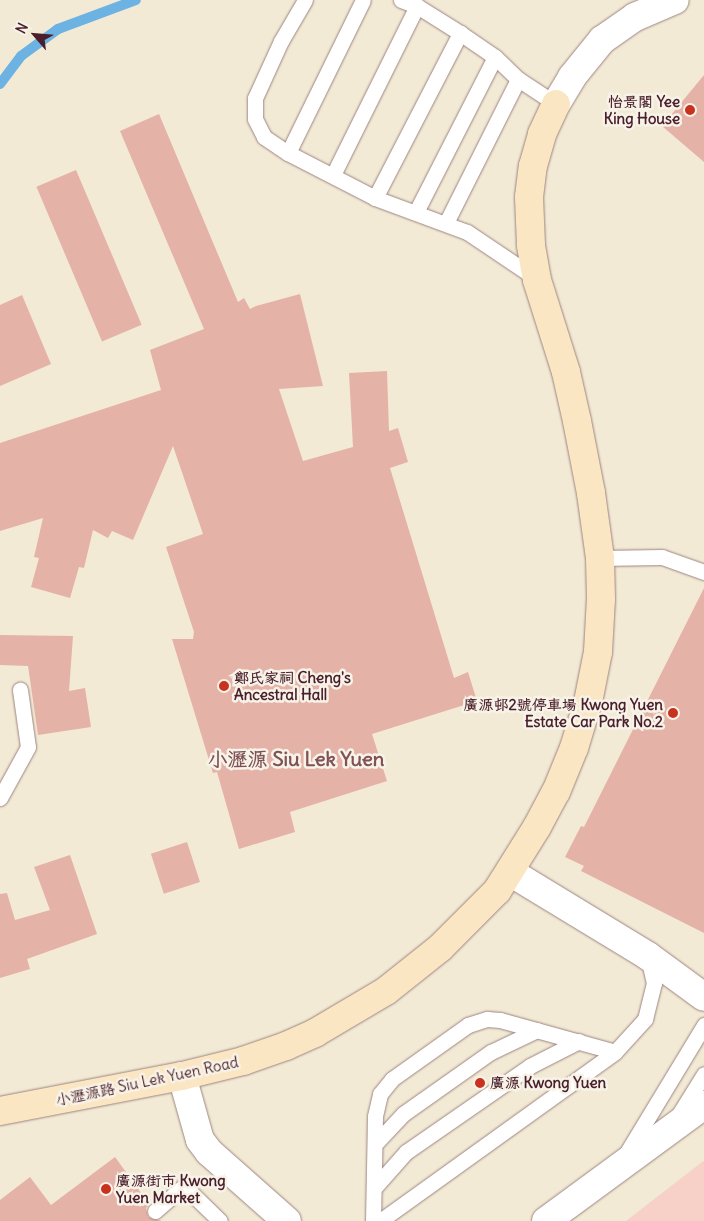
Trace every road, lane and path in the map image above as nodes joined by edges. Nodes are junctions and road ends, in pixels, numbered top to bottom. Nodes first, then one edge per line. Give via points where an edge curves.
1 (306, 0) edge
2 (363, 0) edge
3 (401, 0) edge
4 (675, 0) edge
5 (417, 6) junction
6 (460, 32) junction
7 (495, 58) junction
8 (518, 79) junction
9 (556, 104) junction
10 (288, 153) junction
11 (333, 175) junction
12 (375, 198) junction
13 (416, 212) junction
14 (446, 223) junction
15 (537, 280) junction
16 (600, 558) junction
17 (704, 572) edge
18 (20, 690) dead end
19 (0, 798) edge
20 (510, 872) junction
21 (648, 956) junction
22 (704, 997) edge
23 (704, 1025) edge
24 (537, 1030) junction
25 (579, 1041) junction
26 (615, 1052) junction
27 (704, 1074) edge
28 (182, 1076) junction
29 (704, 1105) edge
30 (0, 1110) edge
31 (669, 1130) junction
32 (375, 1144) junction
33 (618, 1168) junction
34 (375, 1187) junction
35 (154, 1211) dead end
36 (220, 1221) edge
37 (287, 1221) edge
38 (374, 1221) edge
39 (380, 1221) edge
40 (546, 1221) edge

1 - 10 lane via 270,63 254,105 255,120 264,137
2 - 10 lane
3 - 5 lane
4 - 9 street, 小瀝源路 Siu Lek Yuen Road via 635,17 602,40 572,77
5 - 6 lane
5 - 11 lane
6 - 7 lane
6 - 12 lane
7 - 8 lane
7 - 13 lane
8 - 9 lane
8 - 14 lane
9 - 15 street, 小瀝源路 Siu Lek Yuen Road via 537,150 529,197 531,246
10 - 11 lane
11 - 12 lane
12 - 13 lane
13 - 14 lane
14 - 15 lane via 466,232
15 - 16 street, 小瀝源路 Siu Lek Yuen Road via 571,396 591,493
16 - 17 lane via 662,557
16 - 20 street, 小瀝源路 Siu Lek Yuen Road via 598,652 588,702 556,792
18 - 19 lane via 28,747
20 - 21 street
20 - 28 street, 小瀝源路 Siu Lek Yuen Road via 469,921 386,991 315,1033 286,1046
21 - 22 street
21 - 26 lane via 654,984 645,1019
23 - 33 lane
24 - 25 lane
24 - 32 lane via 491,1052 403,1114
24 - 32 lane via 487,1018 468,1025 392,1079 380,1094
25 - 26 lane
25 - 34 lane via 530,1066 406,1152
26 - 39 lane
27 - 31 lane
28 - 30 street, 小瀝源路 Siu Lek Yuen Road
28 - 37 street via 200,1140 209,1152
29 - 31 street
31 - 33 street
32 - 34 lane
33 - 40 street
34 - 38 lane
35 - 36 lane via 184,1186

